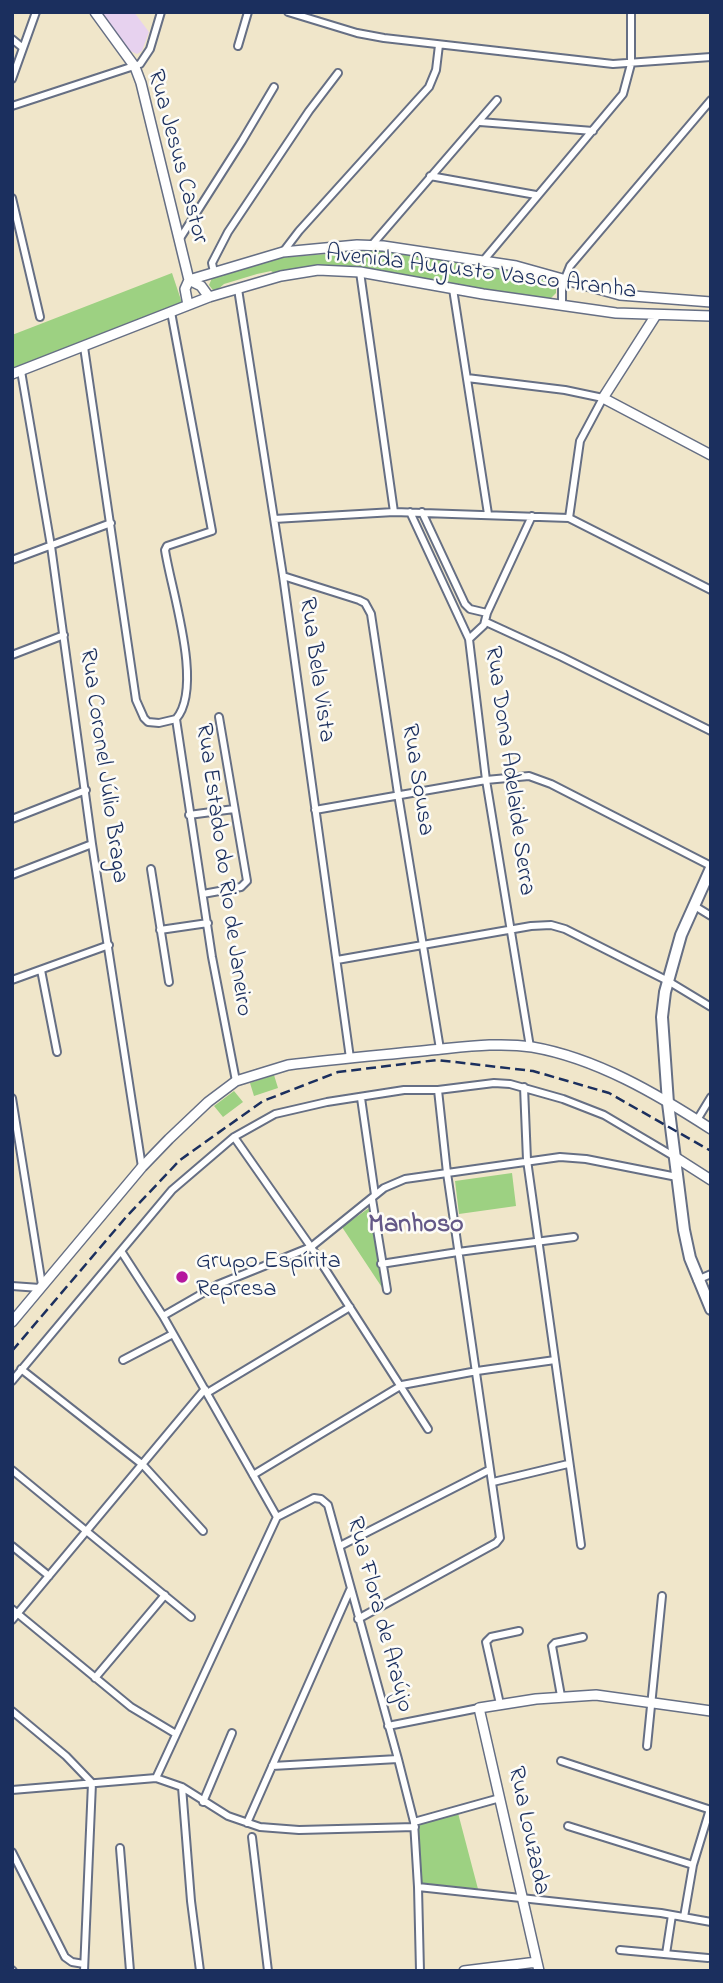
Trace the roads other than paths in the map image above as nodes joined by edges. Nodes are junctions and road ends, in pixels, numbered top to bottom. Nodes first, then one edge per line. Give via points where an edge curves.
1 (36, 12) edge
2 (95, 12) edge
3 (161, 12) edge
4 (248, 12) edge
5 (288, 12) edge
6 (631, 12) edge
7 (12, 39) edge
8 (439, 45) junction
9 (238, 46) dead end
10 (23, 48) junction
11 (711, 57) edge
12 (632, 64) junction
13 (135, 67) junction
14 (338, 73) dead end
15 (12, 79) edge
16 (274, 87) dead end
17 (497, 100) dead end
18 (710, 101) edge
19 (12, 106) edge
20 (480, 122) junction
21 (593, 131) junction
22 (430, 176) junction
23 (536, 195) junction
24 (12, 198) edge
25 (178, 241) junction
26 (372, 246) junction
27 (283, 252) junction
28 (483, 261) junction
29 (214, 272) junction
30 (360, 272) junction
31 (189, 280) junction
32 (563, 281) junction
33 (239, 289) junction
34 (453, 289) junction
35 (209, 297) junction
36 (711, 302) edge
37 (188, 305) junction
38 (562, 306) junction
39 (171, 312) junction
40 (656, 315) junction
41 (711, 316) edge
42 (40, 317) dead end
43 (84, 347) junction
44 (17, 373) edge
45 (467, 378) junction
46 (603, 398) junction
47 (711, 455) edge
48 (394, 512) junction
49 (410, 512) junction
50 (422, 512) junction
51 (488, 514) junction
52 (532, 516) junction
53 (569, 518) junction
54 (274, 519) junction
55 (111, 523) junction
56 (51, 546) junction
57 (12, 561) edge
58 (283, 576) junction
59 (711, 590) edge
60 (487, 613) junction
61 (486, 622) junction
62 (64, 635) junction
63 (469, 639) junction
64 (12, 655) edge
65 (219, 717) dead end
66 (176, 719) junction
67 (711, 731) edge
68 (485, 780) junction
69 (86, 790) junction
70 (398, 794) junction
71 (234, 808) junction
72 (315, 810) junction
73 (189, 816) junction
74 (12, 819) edge
75 (92, 844) junction
76 (711, 867) edge
77 (151, 869) dead end
78 (12, 875) edge
79 (204, 894) junction
80 (693, 905) junction
81 (711, 916) edge
82 (208, 923) junction
83 (511, 929) junction
84 (160, 930) junction
85 (423, 944) junction
86 (108, 945) junction
87 (337, 960) junction
88 (41, 970) junction
89 (12, 980) edge
90 (668, 981) junction
91 (169, 982) dead end
92 (711, 1007) edge
93 (530, 1047) junction
94 (440, 1049) junction
95 (57, 1052) dead end
96 (350, 1058) junction
97 (236, 1081) junction
98 (524, 1087) junction
99 (438, 1090) junction
100 (711, 1097) edge
101 (12, 1098) edge
102 (361, 1098) junction
103 (668, 1103) junction
104 (697, 1120) junction
105 (711, 1129) edge
106 (234, 1137) junction
107 (675, 1157) junction
108 (527, 1160) junction
109 (142, 1167) junction
110 (447, 1173) junction
111 (677, 1177) junction
112 (711, 1180) edge
113 (373, 1197) junction
114 (573, 1237) dead end
115 (538, 1241) junction
116 (311, 1247) junction
117 (121, 1251) junction
118 (458, 1252) junction
119 (381, 1264) junction
120 (711, 1274) edge
121 (697, 1280) junction
122 (12, 1286) edge
123 (41, 1287) junction
124 (387, 1290) dead end
125 (351, 1307) junction
126 (711, 1309) edge
127 (163, 1315) junction
128 (12, 1322) edge
129 (173, 1335) junction
130 (122, 1360) dead end
131 (555, 1360) junction
132 (22, 1369) junction
133 (477, 1371) junction
134 (12, 1381) edge
135 (402, 1385) junction
136 (206, 1391) junction
137 (428, 1429) dead end
138 (568, 1464) junction
139 (143, 1465) junction
140 (12, 1470) edge
141 (489, 1470) junction
142 (253, 1475) junction
143 (493, 1482) junction
144 (277, 1517) junction
145 (204, 1531) dead end
146 (88, 1532) junction
147 (581, 1545) dead end
148 (12, 1546) edge
149 (340, 1546) junction
150 (49, 1576) junction
151 (350, 1590) junction
152 (166, 1595) junction
153 (662, 1596) dead end
154 (15, 1611) edge
155 (191, 1617) dead end
156 (359, 1619) junction
157 (12, 1620) edge
158 (519, 1631) dead end
159 (583, 1637) dead end
160 (95, 1678) junction
161 (561, 1696) junction
162 (652, 1702) junction
163 (500, 1704) junction
164 (479, 1708) junction
165 (12, 1711) edge
166 (711, 1711) edge
167 (388, 1726) junction
168 (232, 1733) dead end
169 (176, 1734) junction
170 (647, 1746) dead end
171 (398, 1759) junction
172 (561, 1761) dead end
173 (272, 1766) junction
174 (156, 1778) junction
175 (92, 1783) junction
176 (182, 1787) junction
177 (12, 1790) edge
178 (500, 1798) junction
179 (203, 1802) junction
180 (710, 1810) edge
181 (247, 1823) junction
182 (414, 1825) junction
183 (568, 1826) dead end
184 (252, 1837) dead end
185 (120, 1847) dead end
186 (12, 1852) edge
187 (693, 1865) junction
188 (418, 1887) junction
189 (521, 1897) junction
190 (672, 1915) junction
191 (684, 1917) junction
192 (711, 1922) edge
193 (620, 1950) dead end
194 (666, 1954) junction
195 (708, 1958) dead end
196 (538, 1966) edge
197 (84, 1967) edge
198 (130, 1971) edge
199 (200, 1971) edge
200 (268, 1971) edge
201 (419, 1971) edge
202 (464, 1971) edge

1 - 10 street
2 - 13 street, Rua Jesus Castor
3 - 13 street via 147,56
4 - 9 street
5 - 8 street via 357,33
6 - 12 street
7 - 10 street
8 - 12 street
8 - 27 street via 429,86
10 - 15 street
11 - 12 street
12 - 21 street via 623,94
13 - 19 street
13 - 25 street, Rua Jesus Castor
14 - 29 street via 228,232 212,263
16 - 25 street
17 - 20 street
18 - 32 street via 570,266
20 - 21 street
20 - 22 street
21 - 23 street
22 - 23 street
22 - 26 street
23 - 28 street
24 - 42 street
25 - 31 street, Rua Jesus Castor
26 - 27 street
26 - 28 street
27 - 29 street
28 - 32 street
29 - 31 street
30 - 33 street, Avenida Augusto Vasco Aranha via 302,272
30 - 34 street, Avenida Augusto Vasco Aranha
30 - 48 street
31 - 35 street, Rua Jesus Castor
31 - 37 street, Rua Jesus Castor via 185,289
32 - 36 street via 620,295
32 - 38 street
33 - 35 street, Avenida Augusto Vasco Aranha
33 - 54 street, Rua Bela Vista
34 - 38 street, Avenida Augusto Vasco Aranha
34 - 45 street
35 - 37 street, Avenida Augusto Vasco Aranha
37 - 39 street, Avenida Augusto Vasco Aranha
38 - 40 street, Avenida Augusto Vasco Aranha
39 - 43 street, Avenida Augusto Vasco Aranha
39 - 66 street, Rua Estado do Rio de Janeiro via 212,531 165,550 181,625 187,691
40 - 41 street, Avenida Augusto Vasco Aranha
40 - 46 street
43 - 44 street, Avenida Augusto Vasco Aranha
43 - 55 street
44 - 56 street, Rua Coronel Júlio Braga
45 - 46 street
45 - 51 street
46 - 47 street
46 - 53 street via 580,441
48 - 49 street
48 - 54 street
49 - 50 street
49 - 63 street
50 - 51 street
50 - 60 street via 465,604
51 - 52 street
52 - 53 street
52 - 60 street, Rua Dona Adelaide Serra
53 - 59 street
54 - 58 street, Rua Bela Vista
55 - 56 street
55 - 66 street via 136,700 148,722
56 - 57 street
56 - 62 street, Rua Coronel Júlio Braga
58 - 70 street, Rua Sousa via 359,600 370,611
58 - 72 street, Rua Bela Vista
60 - 61 street, Rua Dona Adelaide Serra
61 - 63 street, Rua Dona Adelaide Serra
61 - 67 street
62 - 64 street
62 - 69 street, Rua Coronel Júlio Braga
63 - 68 street, Rua Dona Adelaide Serra
65 - 71 street
66 - 73 street, Rua Estado do Rio de Janeiro
68 - 70 street
68 - 76 street via 536,778
68 - 83 street, Rua Dona Adelaide Serra
69 - 74 street
69 - 75 street, Rua Coronel Júlio Braga
70 - 72 street
70 - 85 street, Rua Sousa
71 - 73 street
71 - 79 street via 246,884
72 - 87 street, Rua Bela Vista
73 - 79 street, Rua Estado do Rio de Janeiro
75 - 78 street
75 - 86 street, Rua Coronel Júlio Braga
76 - 80 main road
77 - 84 street
79 - 82 street, Rua Estado do Rio de Janeiro
80 - 81 street
80 - 90 main road
82 - 84 street
82 - 97 street, Rua Estado do Rio de Janeiro
83 - 85 street
83 - 90 street via 560,927
83 - 93 street, Rua Dona Adelaide Serra
84 - 91 street
85 - 87 street
85 - 94 street, Rua Sousa
86 - 88 street
86 - 109 street, Rua Coronel Júlio Braga
87 - 96 street, Rua Bela Vista
88 - 89 street
88 - 95 street
90 - 92 street
90 - 103 main road via 662,1028
93 - 94 street
93 - 103 street via 592,1065
94 - 96 street
96 - 97 street via 288,1065
97 - 109 street
98 - 99 street via 494,1083
98 - 107 street via 604,1115
98 - 108 street
99 - 102 street via 404,1090
99 - 110 street
100 - 104 street
101 - 123 street
102 - 106 street via 275,1114
102 - 113 street
103 - 104 street
103 - 107 main road
104 - 105 street
106 - 116 street
106 - 117 street via 172,1190
107 - 111 main road
107 - 112 street
108 - 110 street
108 - 111 street via 574,1158
108 - 115 street
109 - 123 street
110 - 113 street via 398,1181
110 - 118 street
111 - 121 main road
113 - 116 street
113 - 119 street
114 - 115 street
115 - 118 street
115 - 131 street
116 - 125 street
116 - 127 street via 228,1279
117 - 127 street
117 - 132 street
118 - 119 street
118 - 133 street
119 - 124 street
120 - 121 street
121 - 126 main road
122 - 123 street
123 - 128 street
125 - 135 street
125 - 136 street
127 - 129 street
129 - 130 street
129 - 136 street
131 - 133 street
131 - 138 street
132 - 134 street
132 - 139 street
133 - 135 street
133 - 141 street
135 - 137 street
135 - 142 street
136 - 139 street
136 - 142 street
138 - 143 street
138 - 147 street
139 - 145 street
139 - 146 street
140 - 146 street
141 - 143 street
141 - 149 street
142 - 144 street
143 - 156 street via 500,1535 496,1543
144 - 149 street, Rua Flora de Araújo via 321,1499 328,1505
144 - 169 street
146 - 150 street
146 - 152 street
148 - 150 street
149 - 151 street, Rua Flora de Araújo
150 - 154 street
151 - 156 street, Rua Flora de Araújo
151 - 173 street
152 - 155 street
152 - 160 street
153 - 162 street
154 - 157 street
154 - 160 street
156 - 167 street, Rua Flora de Araújo
158 - 163 street via 486,1642
159 - 161 street via 552,1646
160 - 169 street
161 - 162 street
161 - 163 street
162 - 166 street
162 - 170 street
163 - 164 street
164 - 167 street
164 - 178 street, Rua Louzada
165 - 175 street
167 - 171 street, Rua Flora de Araújo
168 - 179 street
169 - 174 street
171 - 173 street
171 - 182 street, Rua Flora de Araújo
172 - 180 street
173 - 181 street
174 - 175 street
174 - 176 street
175 - 177 street
175 - 197 street
176 - 179 street
176 - 199 street
178 - 182 street
178 - 189 street, Rua Louzada
179 - 181 street
180 - 187 street
181 - 182 street via 299,1830
182 - 188 street, Rua Flora de Araújo
183 - 187 street
184 - 200 street
185 - 198 street
186 - 197 street via 65,1957
187 - 191 street
188 - 189 street
188 - 201 street, Rua Flora de Araújo
189 - 190 street
189 - 196 street, Rua Louzada
190 - 191 street
190 - 194 street
191 - 192 street
193 - 194 street
194 - 195 street
196 - 202 street

